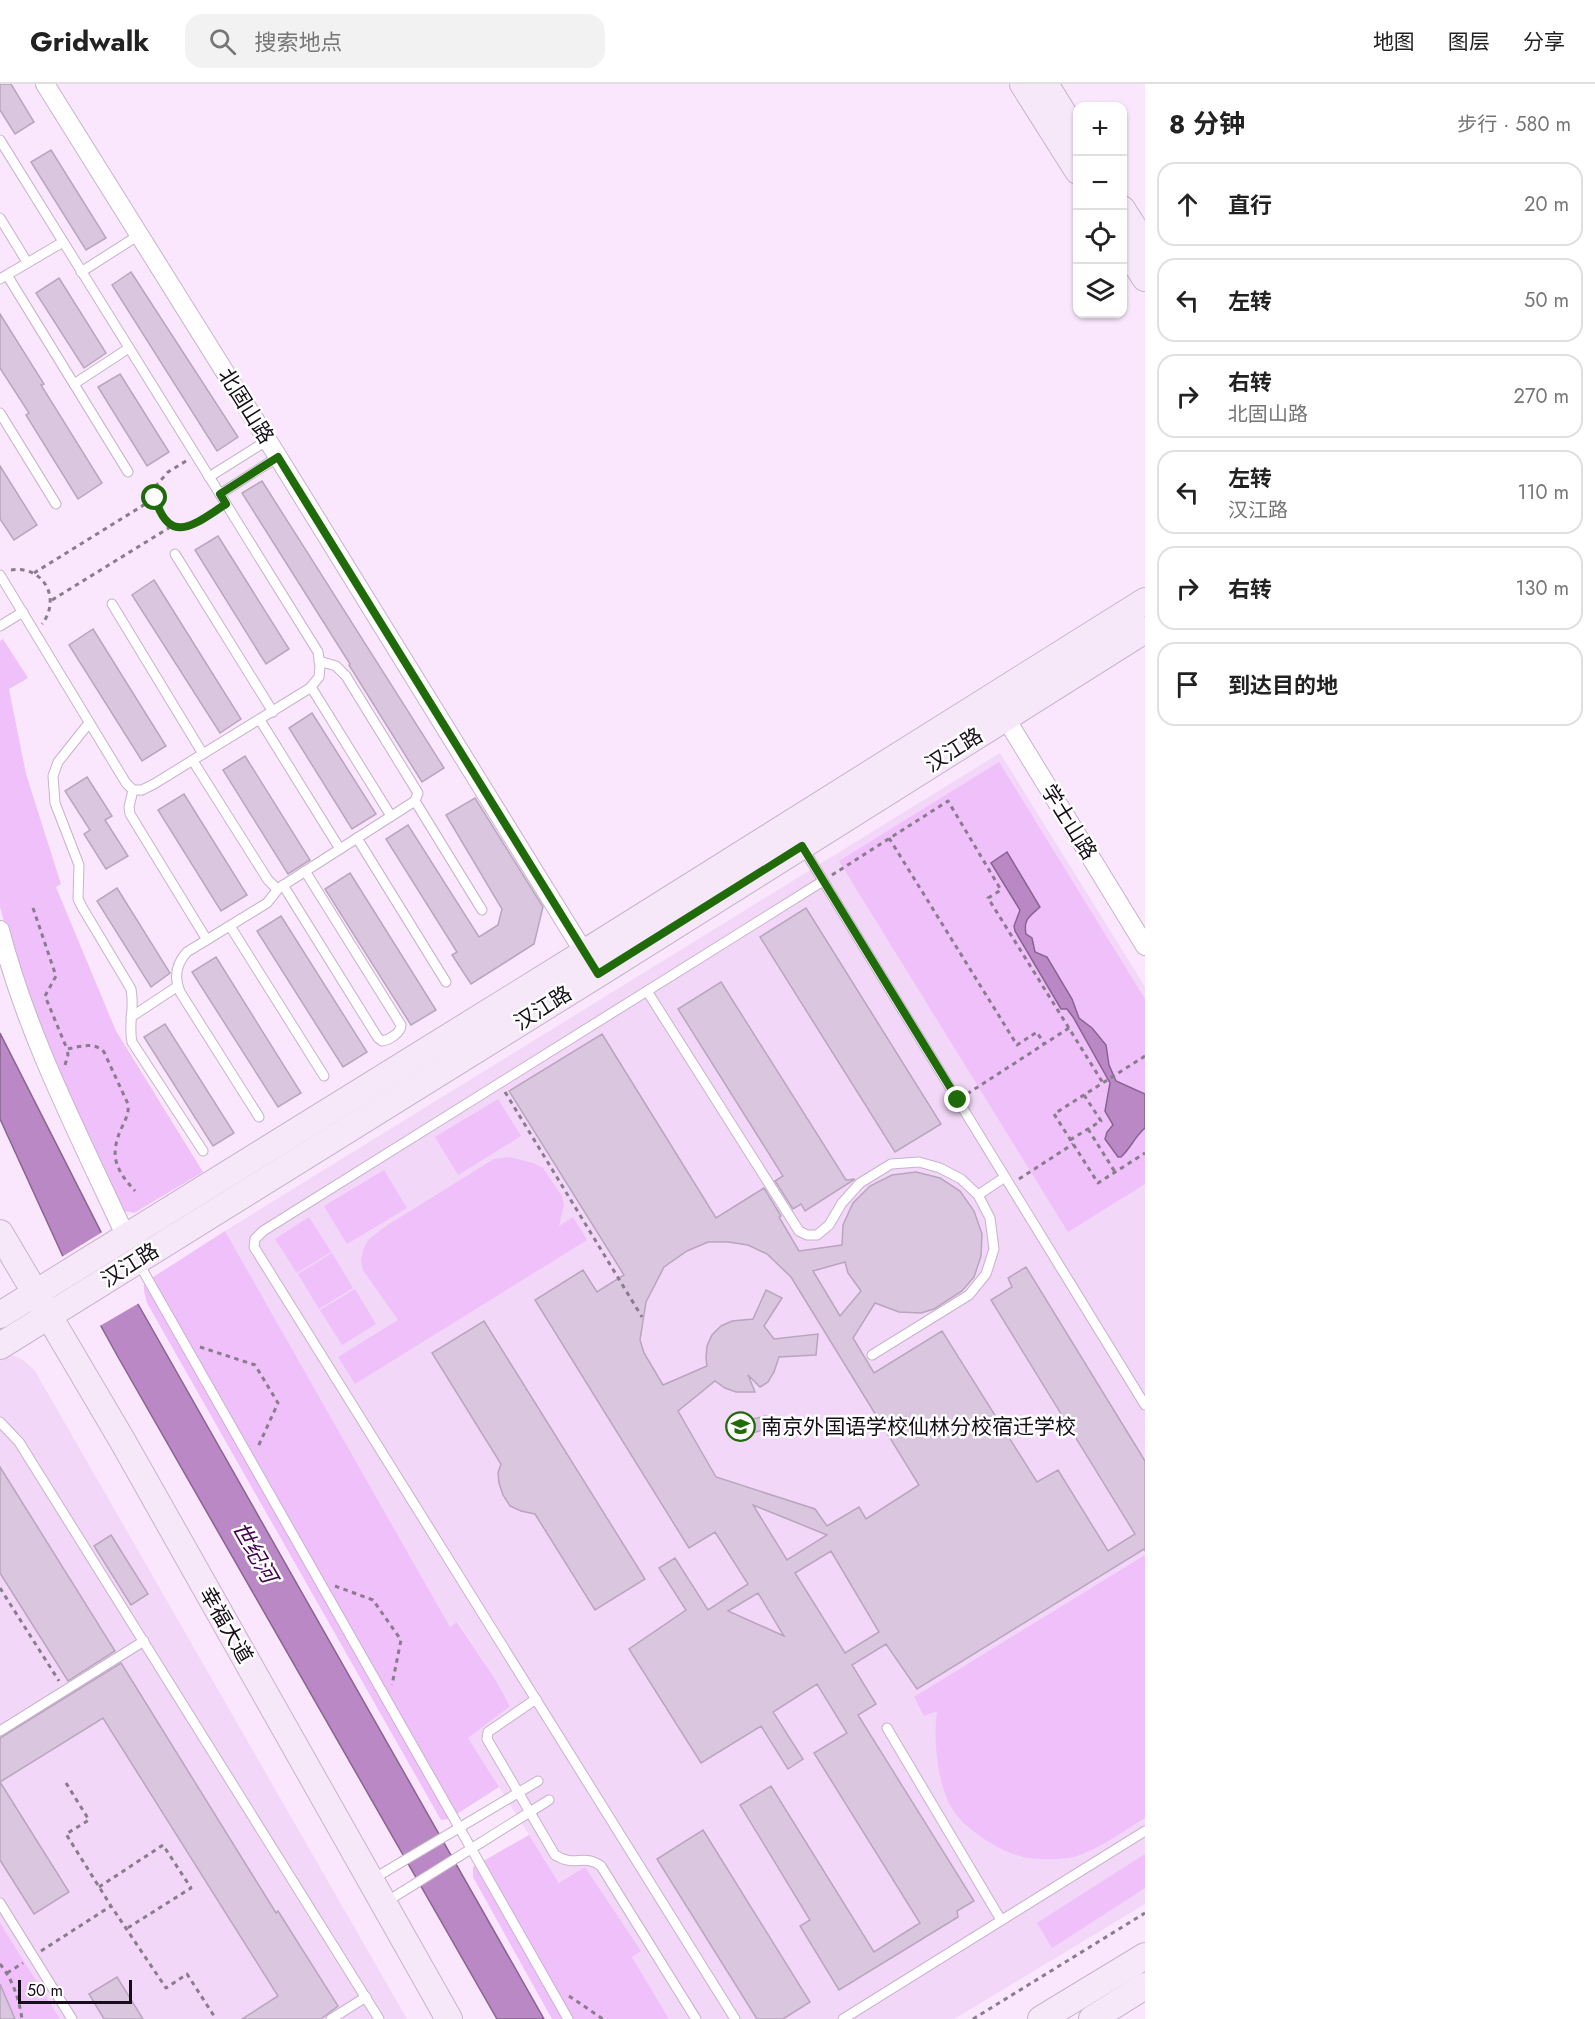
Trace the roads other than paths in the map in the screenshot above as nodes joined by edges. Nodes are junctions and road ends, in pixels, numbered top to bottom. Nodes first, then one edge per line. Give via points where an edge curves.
1 (45, 84) edge
2 (1023, 84) edge
3 (1045, 84) edge
4 (1073, 130) edge
5 (0, 140) edge
6 (1073, 165) edge
7 (1123, 210) edge
8 (0, 218) edge
9 (139, 235) junction
10 (63, 242) junction
11 (1145, 245) edge
12 (1127, 250) edge
13 (27, 262) junction
14 (81, 272) junction
15 (3, 277) edge
16 (1145, 278) edge
17 (129, 348) junction
18 (74, 384) junction
19 (0, 413) edge
20 (268, 440) junction
21 (278, 457) junction
22 (128, 472) dead end
23 (209, 477) junction
24 (220, 494) junction
25 (56, 504) dead end
26 (175, 554) dead end
27 (4, 573) edge
28 (10, 590) junction
29 (0, 596) edge
30 (1145, 601) edge
31 (112, 604) dead end
32 (23, 612) junction
33 (0, 626) edge
34 (1145, 630) edge
35 (319, 661) junction
36 (311, 687) junction
37 (999, 708) junction
38 (273, 712) junction
39 (260, 720) junction
40 (89, 723) junction
41 (203, 754) junction
42 (193, 761) junction
43 (133, 790) junction
44 (415, 801) junction
45 (391, 816) junction
46 (357, 838) junction
47 (802, 846) junction
48 (340, 849) junction
49 (305, 871) junction
50 (823, 881) junction
51 (281, 887) junction
52 (482, 910) dead end
53 (230, 926) junction
54 (0, 930) edge
55 (207, 940) junction
56 (1145, 946) edge
57 (591, 964) junction
58 (446, 982) dead end
59 (178, 986) junction
60 (647, 991) junction
61 (130, 1017) junction
62 (324, 1076) dead end
63 (259, 1117) dead end
64 (203, 1151) dead end
65 (1007, 1181) junction
66 (978, 1195) junction
67 (0, 1233) edge
68 (121, 1240) junction
69 (132, 1263) junction
70 (0, 1265) edge
71 (19, 1304) edge
72 (41, 1321) junction
73 (0, 1346) edge
74 (872, 1355) dead end
75 (1145, 1405) edge
76 (0, 1422) edge
77 (144, 1641) junction
78 (536, 1699) junction
79 (887, 1728) dead end
80 (0, 1731) edge
81 (538, 1781) dead end
82 (519, 1793) junction
83 (549, 1800) dead end
84 (530, 1812) junction
85 (455, 1830) junction
86 (1145, 1831) edge
87 (467, 1851) junction
88 (371, 1880) junction
89 (0, 1903) edge
90 (384, 1903) junction
91 (1001, 1920) junction
92 (1145, 1956) edge
93 (1145, 1986) edge
94 (366, 1997) junction
95 (72, 2019) edge
96 (331, 2019) edge
97 (379, 2019) edge
98 (429, 2019) edge
99 (449, 2019) edge
100 (568, 2019) edge
101 (696, 2019) edge
102 (735, 2019) edge
103 (843, 2019) edge
104 (1041, 2019) edge
105 (1092, 2019) edge

1 - 9 street, 北固山路
2 - 6 street
3 - 4 street
5 - 10 lane
7 - 11 street
8 - 13 lane
9 - 14 lane
9 - 20 street, 北固山路
10 - 13 lane
10 - 14 lane
12 - 16 street
13 - 15 lane
14 - 17 lane
15 - 18 lane
17 - 18 lane
17 - 23 lane
18 - 22 lane
19 - 25 lane
20 - 21 street, 北固山路
20 - 23 lane
21 - 24 lane
21 - 57 street, 北固山路
23 - 24 lane
24 - 35 lane via 318,652
26 - 38 lane
27 - 28 lane
28 - 29 lane
28 - 32 lane
30 - 37 street, 汉江路
31 - 41 lane
32 - 33 lane
32 - 40 lane
34 - 37 street, 汉江路
35 - 36 lane via 319,677
35 - 44 lane via 336,666 346,676 418,793
36 - 38 lane
36 - 45 lane
37 - 47 street, 汉江路
37 - 56 street, 学士山路
37 - 57 street, 汉江路
38 - 39 lane
39 - 41 lane
39 - 48 lane
40 - 43 lane
40 - 61 lane via 58,762 53,776 54,797 79,865 78,898 131,989 134,1003
41 - 42 lane
42 - 43 lane via 142,790
42 - 51 lane via 267,880
43 - 55 lane via 130,814
44 - 45 lane
44 - 52 lane
45 - 46 lane
46 - 48 lane
46 - 58 lane
47 - 50 lane
47 - 57 street, 汉江路
48 - 49 lane
49 - 51 lane
49 - 51 lane via 401,1025 398,1032 386,1040 378,1038
50 - 60 lane
50 - 65 lane
51 - 53 lane via 271,899
53 - 55 lane
53 - 62 lane
54 - 68 street via 18,993
55 - 59 lane via 182,958 176,976
57 - 68 street, 汉江路
57 - 69 street, 汉江路
59 - 61 lane
59 - 63 lane
60 - 66 lane via 798,1231 817,1234 829,1225 860,1183 891,1164 919,1162 940,1168 962,1179
60 - 78 lane via 255,1239 254,1247
61 - 64 lane via 132,1042
65 - 66 lane
65 - 75 lane
66 - 74 lane via 990,1218 994,1249 986,1274 969,1295
67 - 71 street, 幸福大道
68 - 71 street, 汉江路
69 - 72 street, 汉江路
69 - 85 lane
70 - 71 street, 幸福大道
71 - 72 street, 幸福大道
72 - 73 street, 汉江路
72 - 88 street, 幸福大道 via 128,1450
72 - 98 street, 幸福大道
76 - 77 lane via 20,1442
77 - 80 lane
77 - 94 lane
78 - 82 lane via 488,1732 487,1739
78 - 102 lane
79 - 91 lane
81 - 82 lane
82 - 84 lane
82 - 85 lane
83 - 84 lane
84 - 87 lane
84 - 101 lane via 555,1855 572,1863 589,1860 602,1866
85 - 87 lane
85 - 88 lane
86 - 91 lane
87 - 90 lane
87 - 100 lane
88 - 90 street, 幸福大道
89 - 95 lane
90 - 99 street, 幸福大道
91 - 103 lane
92 - 104 street
93 - 105 street
94 - 96 lane
94 - 97 lane

